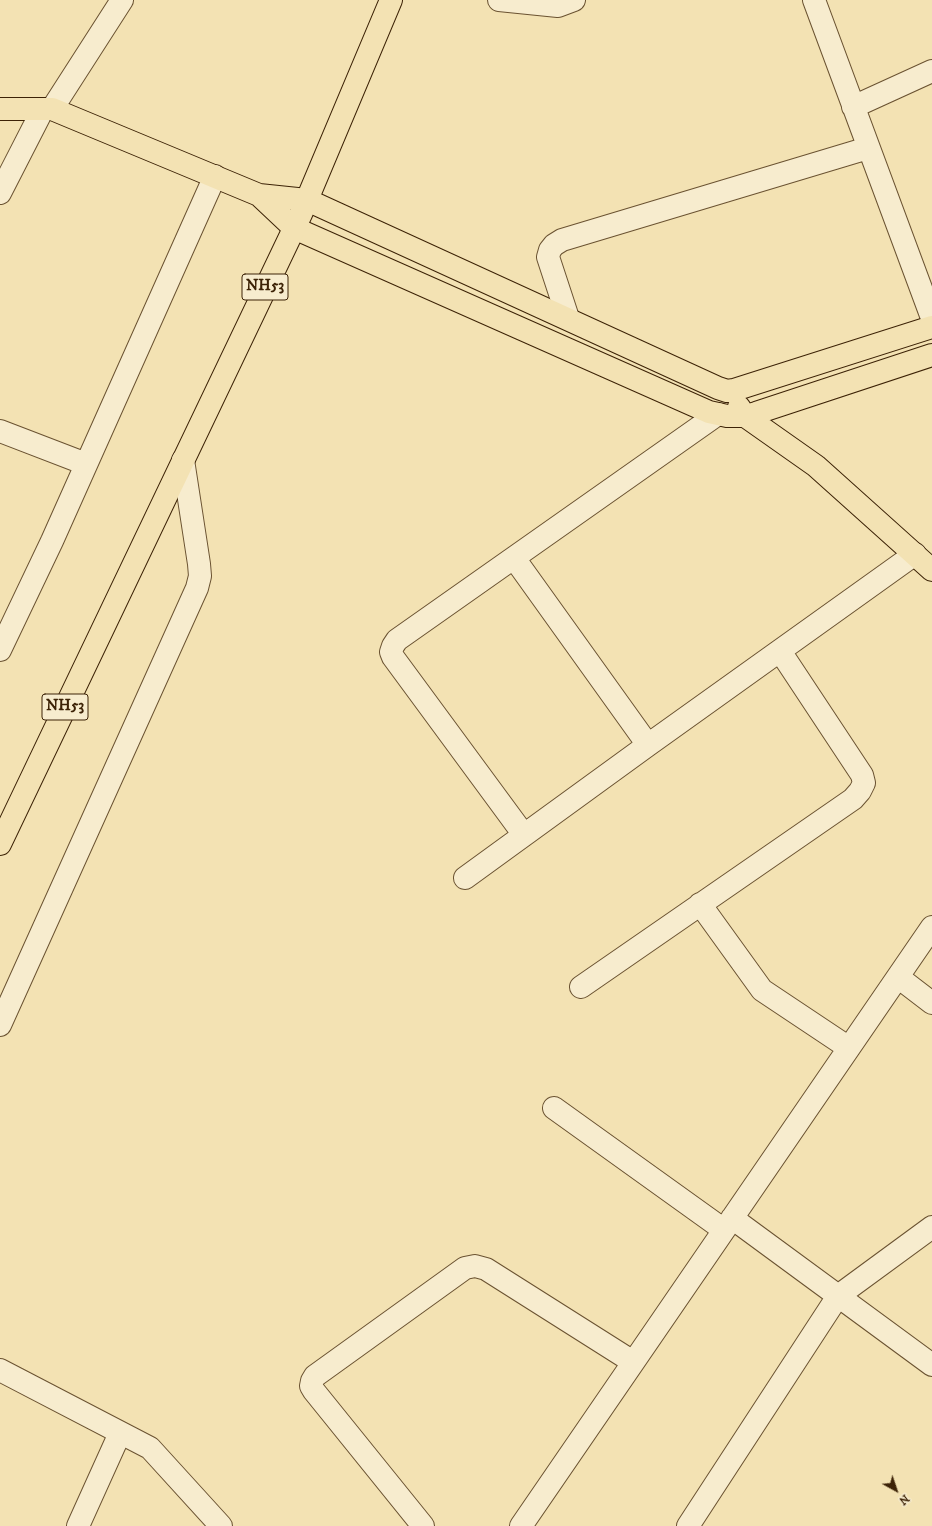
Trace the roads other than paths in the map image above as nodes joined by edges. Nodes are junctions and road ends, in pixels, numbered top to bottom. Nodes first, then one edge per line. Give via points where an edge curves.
1 (122, 0) edge
2 (391, 0) edge
3 (499, 0) edge
4 (574, 0) edge
5 (814, 0) edge
6 (932, 71) edge
7 (853, 107) junction
8 (0, 109) edge
9 (47, 109) junction
10 (868, 148) junction
11 (215, 176) junction
12 (0, 193) edge
13 (259, 196) junction
14 (307, 200) junction
15 (294, 228) junction
16 (568, 318) junction
17 (932, 318) edge
18 (932, 327) edge
19 (932, 355) edge
20 (727, 391) junction
21 (718, 414) junction
22 (745, 416) junction
23 (0, 431) edge
24 (183, 460) junction
25 (86, 464) junction
26 (915, 554) junction
27 (514, 558) junction
28 (932, 570) edge
29 (0, 650) edge
30 (780, 651) junction
31 (648, 745) junction
32 (524, 835) junction
33 (0, 844) edge
34 (465, 878) dead end
35 (700, 904) junction
36 (932, 927) edge
37 (898, 977) junction
38 (581, 987) dead end
39 (932, 1003) edge
40 (0, 1025) edge
41 (849, 1048) junction
42 (554, 1108) dead end
43 (728, 1224) junction
44 (932, 1227) edge
45 (838, 1296) junction
46 (633, 1362) junction
47 (932, 1365) edge
48 (0, 1370) edge
49 (120, 1433) junction
50 (78, 1526) edge
51 (221, 1526) edge
52 (423, 1526) edge
53 (521, 1526) edge
54 (688, 1526) edge

1 - 9 street
2 - 14 main road, NH53
3 - 4 street via 558,6
5 - 7 street
6 - 7 street
7 - 10 street
8 - 9 main road
9 - 11 main road
9 - 12 street
10 - 16 street via 562,240 554,245 548,257
10 - 17 street
11 - 13 main road
11 - 25 street
13 - 14 main road
13 - 15 main road
14 - 15 main road, NH53
14 - 16 main road
15 - 21 main road
15 - 24 main road, NH53
16 - 20 main road
18 - 20 main road
19 - 22 main road
20 - 22 main road
21 - 22 main road
21 - 27 street
22 - 26 main road via 816,466
23 - 25 street
24 - 33 main road, NH53
24 - 40 street via 200,564 197,588
25 - 29 street
26 - 28 main road
26 - 30 street
27 - 31 street
27 - 32 street via 397,640 391,652 392,657
30 - 31 street
30 - 35 street via 862,775 864,783 853,798
31 - 32 street
32 - 34 street
35 - 38 street
35 - 41 street via 762,990
36 - 37 street
37 - 39 street
37 - 41 street
41 - 43 street
42 - 43 street
43 - 45 street
43 - 46 street
44 - 45 street
45 - 47 street
45 - 54 street
46 - 52 street via 486,1269 475,1266 465,1268 315,1376 311,1386 314,1392
46 - 53 street
48 - 49 street
49 - 50 street
49 - 51 street via 150,1448

